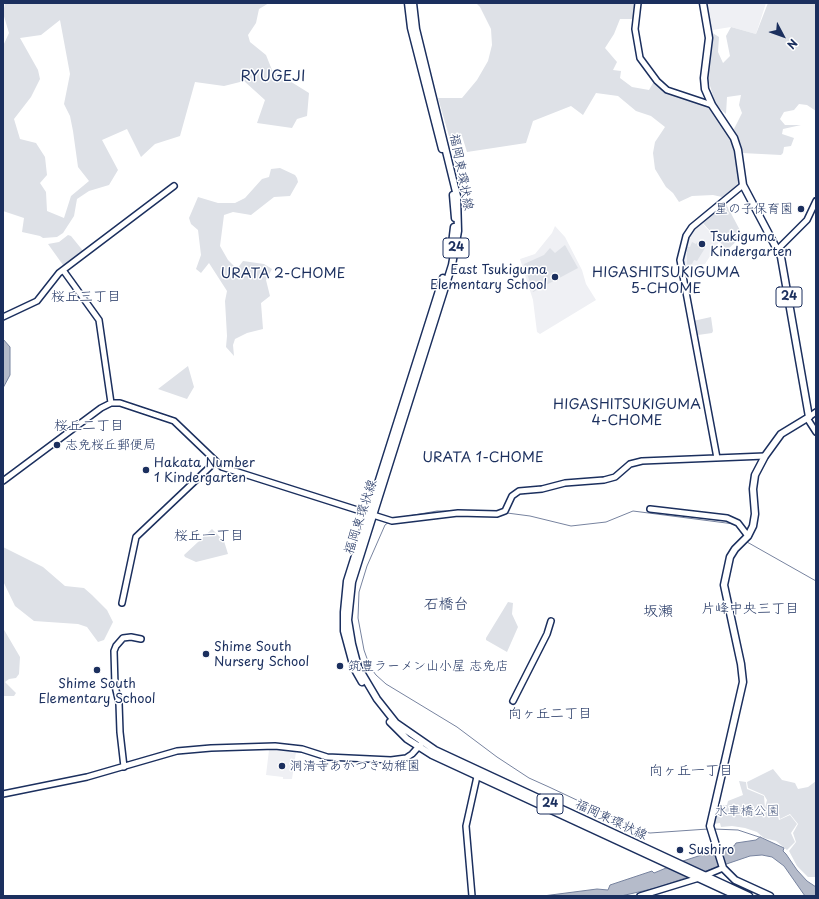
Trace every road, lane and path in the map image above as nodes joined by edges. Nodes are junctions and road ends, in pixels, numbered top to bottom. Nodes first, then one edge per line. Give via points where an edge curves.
1 (408, 3) edge
2 (413, 3) edge
3 (638, 3) edge
4 (703, 3) edge
5 (712, 105) junction
6 (743, 185) junction
7 (174, 186) dead end
8 (816, 201) edge
9 (777, 250) junction
10 (63, 270) junction
11 (3, 317) edge
12 (111, 404) junction
13 (816, 412) edge
14 (808, 418) junction
15 (816, 432) edge
16 (765, 456) junction
17 (717, 458) junction
18 (215, 462) junction
19 (3, 481) edge
20 (650, 509) dead end
21 (371, 514) junction
22 (748, 536) junction
23 (122, 603) dead end
24 (551, 621) dead end
25 (141, 639) dead end
26 (512, 701) dead end
27 (421, 744) junction
28 (124, 767) junction
29 (478, 772) junction
30 (3, 794) edge
31 (723, 867) junction
32 (701, 876) junction
33 (472, 896) edge
34 (640, 896) edge
35 (737, 896) edge
36 (749, 896) edge
37 (770, 896) edge

1 - 21 main road, 福岡東環状線 / 24 via 411,28 453,196 454,230 448,263
2 - 21 main road, 福岡東環状線 / 24 via 416,29 457,196 458,231 452,265
3 - 5 street via 635,29 640,58 667,90
4 - 5 main road, 24 via 709,38 704,78 705,89
5 - 6 main road, 24 via 734,138
6 - 9 main road, 24
6 - 17 street via 692,227 686,236 680,260
7 - 10 street
8 - 9 street via 807,220
9 - 14 main road, 24 via 781,257 789,299
10 - 11 street via 37,301
10 - 12 street via 99,320
12 - 18 street via 120,403 174,421
12 - 19 street via 101,408
13 - 14 street
14 - 15 street
14 - 16 main road via 781,434
16 - 17 street
16 - 22 main road via 755,476 755,517
17 - 21 street via 642,461 630,464 615,477 604,480 565,483 519,491 512,496 505,511 497,514 458,513 392,521
18 - 21 street via 231,471
18 - 23 street via 136,537
20 - 22 street via 727,518 738,523
21 - 27 main road, 福岡東環状線 / 24 via 347,581 344,616 347,645 354,668 375,703 407,739
22 - 31 main road via 730,557 726,574 725,594 734,628 743,682 711,830
24 - 26 street via 547,634
25 - 28 street via 123,638 114,651 115,686 119,703
27 - 28 street via 406,758 391,760 327,757 285,747 211,748 177,752
27 - 29 main road, 福岡東環状線 / 24 via 432,755
28 - 30 street via 68,782
29 - 32 main road, 福岡東環状線 / 24
29 - 32 main road, 福岡東環状線 / 24 via 671,865
29 - 33 street via 466,827
31 - 32 street
31 - 37 main road via 735,880
32 - 34 street
32 - 35 main road, 24
32 - 36 main road, 24

